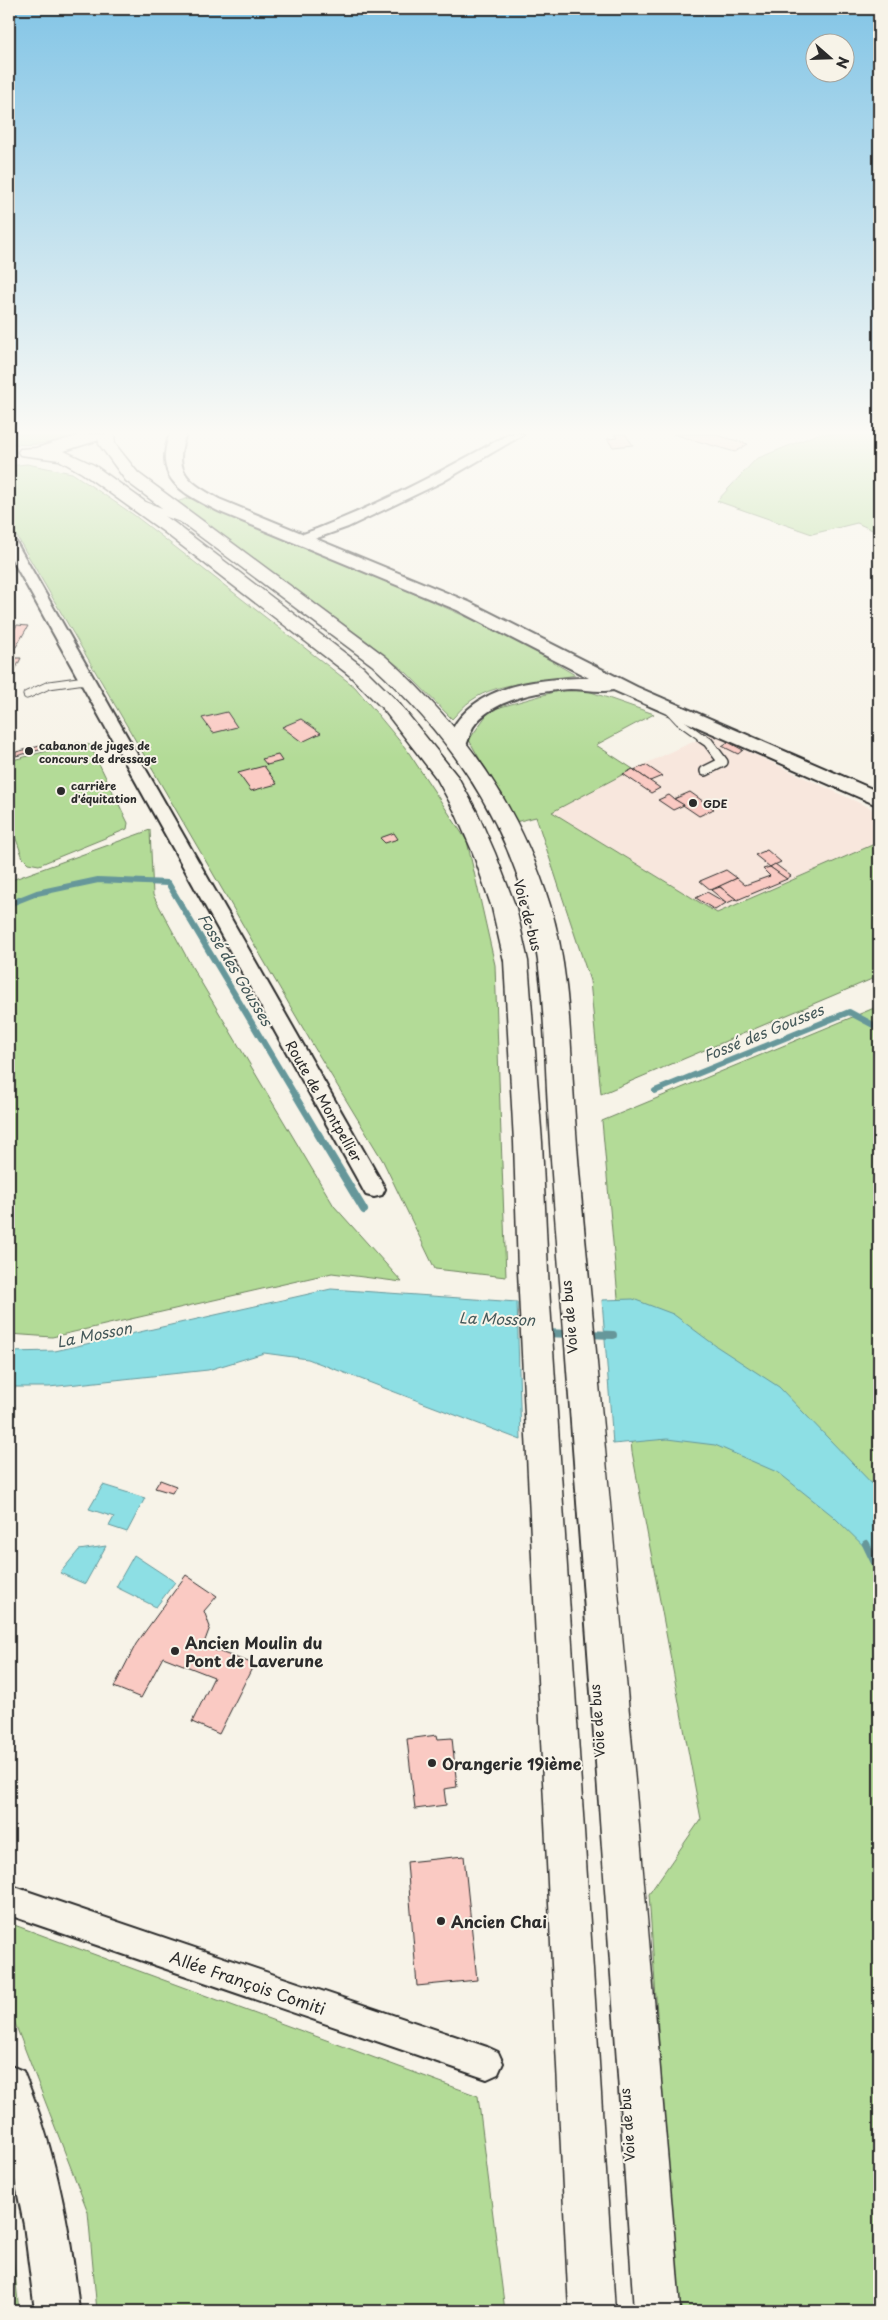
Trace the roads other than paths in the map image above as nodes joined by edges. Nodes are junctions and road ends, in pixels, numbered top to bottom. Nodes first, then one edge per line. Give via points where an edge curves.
1 (9, 542) edge
2 (187, 542) edge
3 (214, 542) edge
4 (221, 542) edge
5 (311, 542) edge
6 (586, 675) junction
7 (85, 680) junction
8 (28, 695) dead end
9 (665, 706) junction
10 (457, 744) junction
11 (705, 771) dead end
12 (879, 800) edge
13 (505, 844) dead end
14 (535, 932) dead end
15 (536, 941) dead end
16 (548, 1053) dead end
17 (374, 1189) dead end
18 (570, 1271) junction
19 (572, 1460) junction
20 (592, 1652) dead end
21 (9, 1900) edge
22 (487, 2063) dead end
23 (9, 2085) edge
24 (57, 2311) edge
25 (592, 2311) edge
26 (657, 2311) edge

1 - 7 street, Route de Montpellier
2 - 19 main road via 356,671 390,705 447,777 484,853 504,908 516,961 533,1272
3 - 13 lane via 382,670 414,702 473,778
4 - 10 main road via 379,661 415,694
5 - 6 street via 464,606
6 - 9 street
6 - 10 street via 570,683 503,697 478,708 467,718
7 - 8 lane via 49,685
7 - 17 street, Route de Montpellier
9 - 11 lane via 678,721 708,742 723,762
9 - 12 street
10 - 18 main road via 488,788 507,823 539,907 553,982
14 - 15 lane, Voie de bus
16 - 18 lane, Voie de bus
18 - 19 main road
19 - 20 lane
19 - 25 main road
19 - 26 main road
21 - 22 street, Allée François Comiti
23 - 24 street via 23,2122 45,2212

